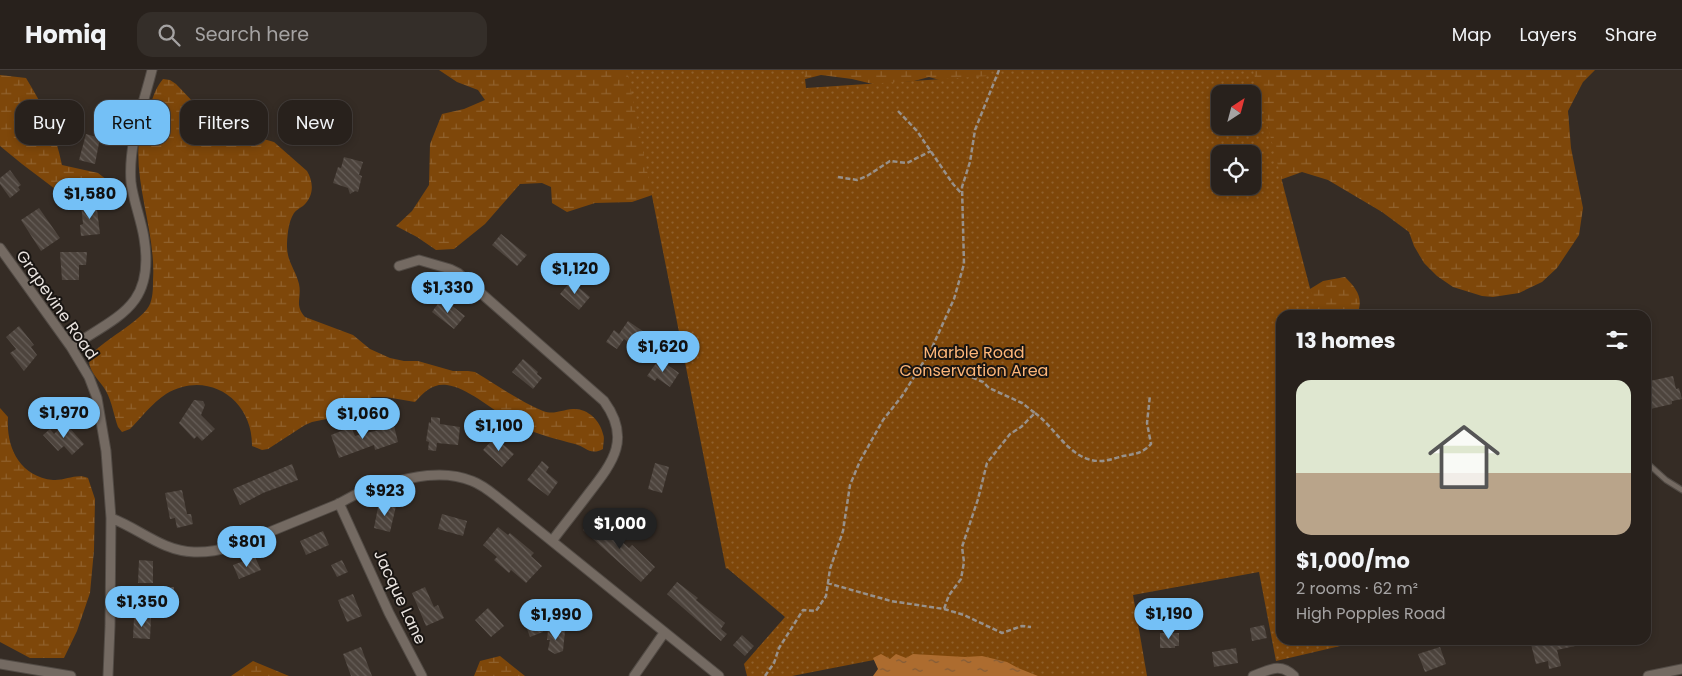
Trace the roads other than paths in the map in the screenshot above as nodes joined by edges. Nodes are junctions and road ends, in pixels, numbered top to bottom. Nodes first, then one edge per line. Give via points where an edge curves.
1 (152, 70) edge
2 (0, 248) edge
3 (399, 266) dead end
4 (71, 347) junction
5 (1651, 466) edge
6 (1682, 490) edge
7 (339, 503) junction
8 (111, 518) junction
9 (552, 541) junction
10 (664, 632) junction
11 (0, 664) edge
12 (1682, 669) edge
13 (71, 676) edge
14 (108, 676) edge
15 (422, 676) edge
16 (634, 676) edge
17 (718, 676) edge
18 (1253, 676) edge
19 (1294, 676) edge
20 (1648, 676) edge

1 - 4 street via 134,136 131,182 144,238 145,277 131,306
2 - 4 street, Grapevine Road
3 - 9 street via 419,260 458,273 610,409 618,432 615,454
4 - 8 street, Grapevine Road via 89,377 96,398 106,451
5 - 6 lane
7 - 8 street via 249,541 208,552 172,548
7 - 9 street via 367,489 406,478 454,476 485,488
7 - 15 street, Jacque Lane via 389,613
8 - 14 street, Grapevine Road
9 - 10 street
10 - 16 street
10 - 17 street
11 - 13 street
12 - 20 street
18 - 19 street via 1278,667

